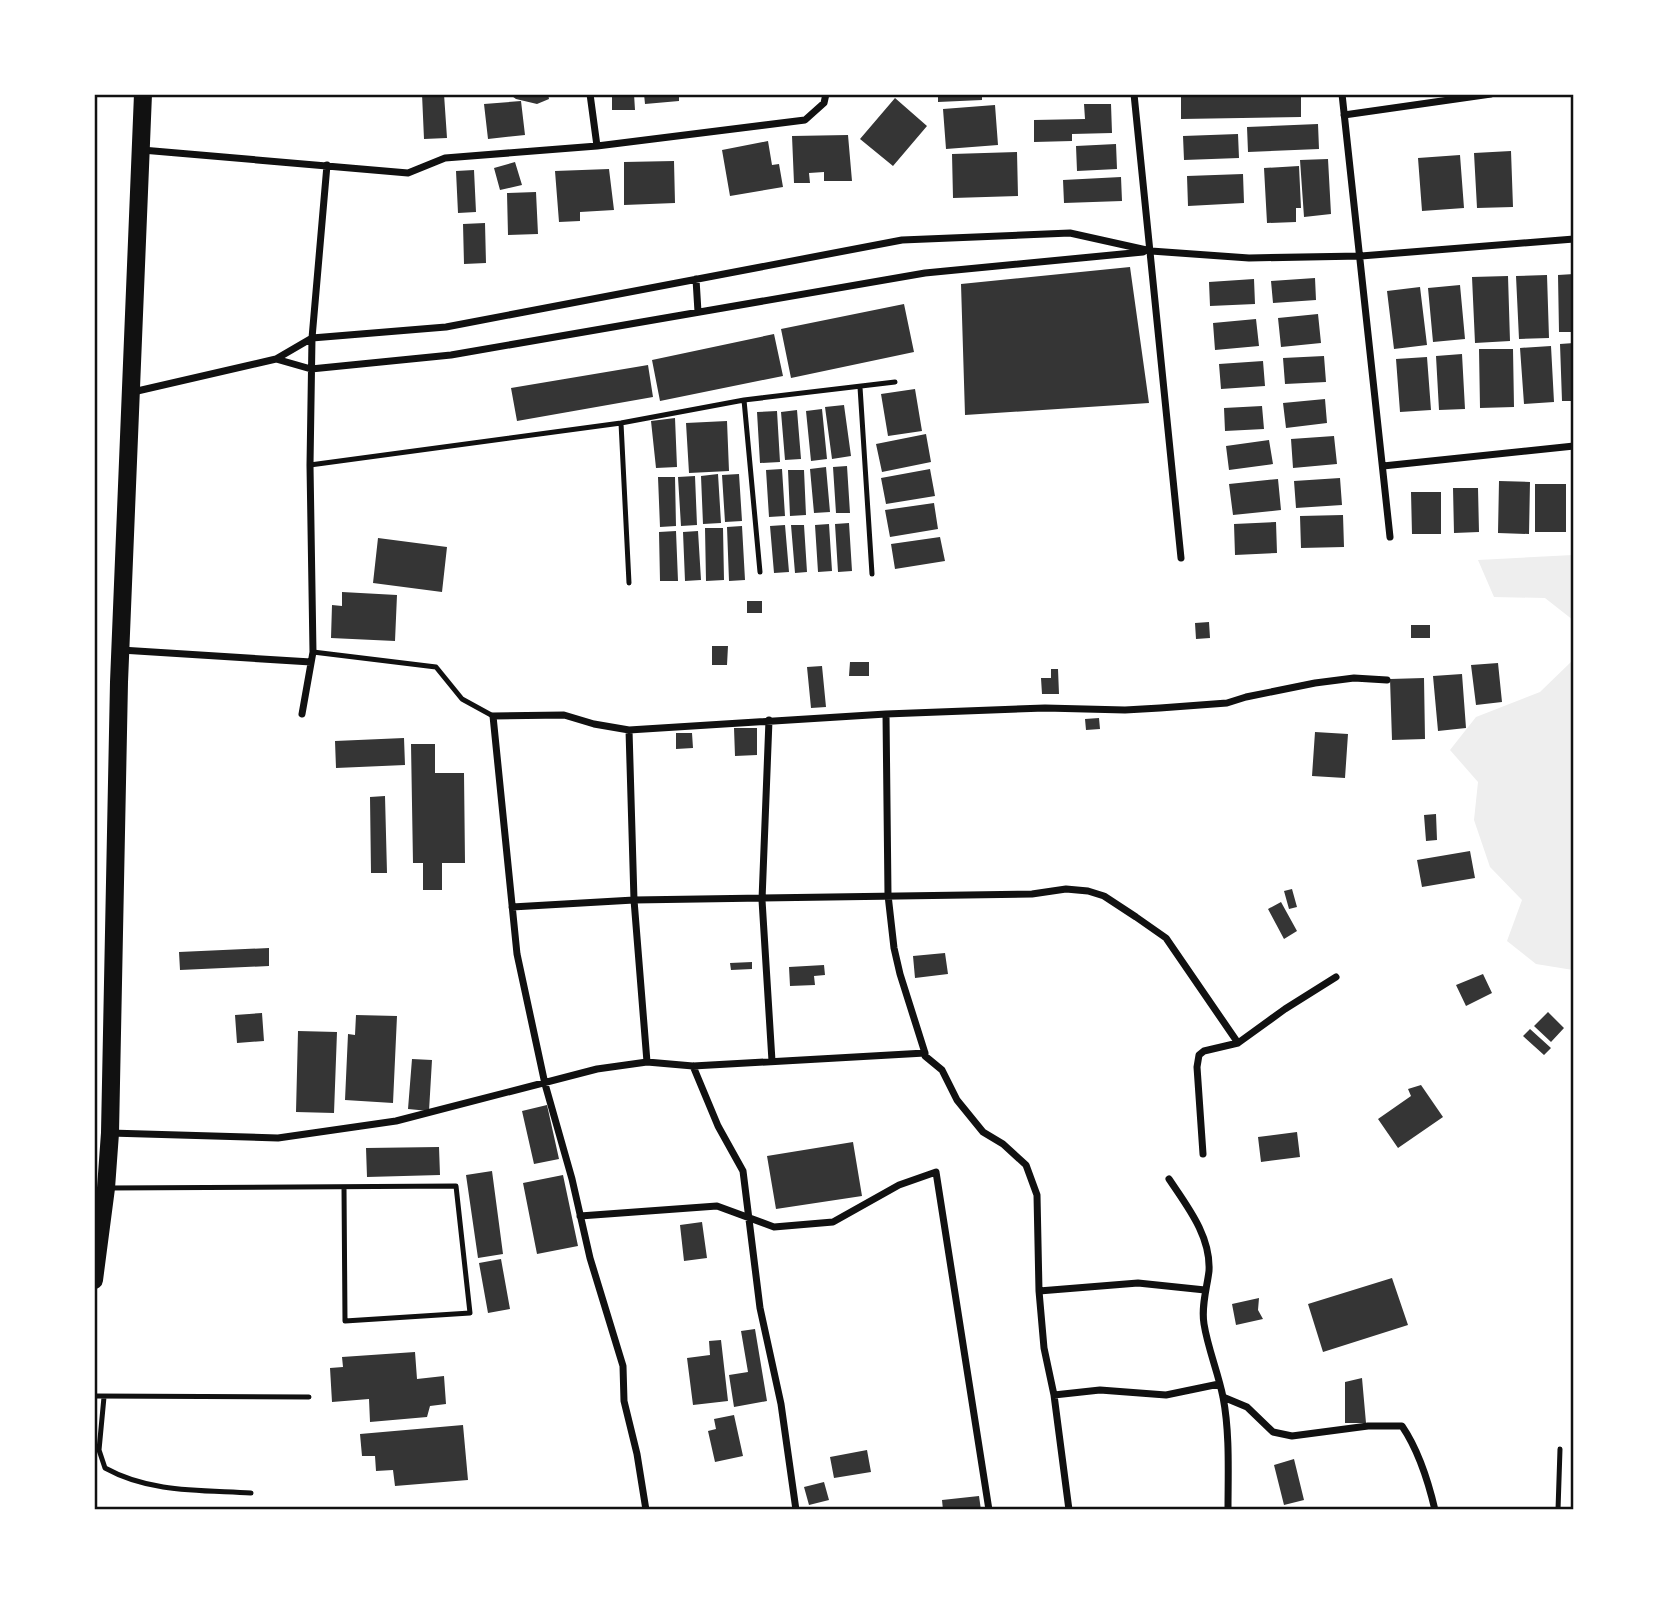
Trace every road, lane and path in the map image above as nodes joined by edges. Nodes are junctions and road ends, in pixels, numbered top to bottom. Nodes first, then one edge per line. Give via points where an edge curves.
1 (142, 94) edge
2 (590, 94) edge
3 (827, 94) edge
4 (1134, 94) edge
5 (1342, 94) edge
6 (1491, 94) edge
7 (1344, 115) junction
8 (597, 146) junction
9 (140, 150) junction
10 (327, 165) junction
11 (1573, 239) edge
12 (1151, 251) junction
13 (1361, 256) junction
14 (695, 279) junction
15 (698, 312) junction
16 (312, 338) junction
17 (276, 359) junction
18 (311, 369) junction
19 (895, 382) dead end
20 (860, 387) junction
21 (130, 393) junction
22 (744, 400) junction
23 (621, 423) junction
24 (1573, 446) edge
25 (310, 465) junction
26 (1383, 466) junction
27 (1390, 537) dead end
28 (1181, 558) dead end
29 (760, 572) dead end
30 (872, 574) dead end
31 (629, 583) dead end
32 (121, 650) junction
33 (313, 652) junction
34 (311, 662) junction
35 (1387, 680) dead end
36 (302, 714) dead end
37 (886, 714) junction
38 (493, 716) junction
39 (769, 720) junction
40 (629, 730) junction
41 (888, 895) junction
42 (634, 900) junction
43 (762, 900) junction
44 (512, 907) junction
45 (1336, 977) dead end
46 (1238, 1042) junction
47 (925, 1053) junction
48 (772, 1061) junction
49 (647, 1062) junction
50 (693, 1066) junction
51 (545, 1084) junction
52 (110, 1133) junction
53 (1203, 1154) dead end
54 (1169, 1179) dead end
55 (344, 1187) junction
56 (106, 1188) junction
57 (580, 1216) junction
58 (749, 1219) junction
59 (94, 1280) edge
60 (1205, 1290) junction
61 (1039, 1292) junction
62 (1219, 1384) junction
63 (1054, 1395) junction
64 (94, 1396) edge
65 (104, 1397) junction
66 (309, 1397) dead end
67 (1223, 1397) junction
68 (1560, 1449) dead end
69 (251, 1493) dead end
70 (646, 1510) edge
71 (796, 1510) edge
72 (989, 1510) edge
73 (1069, 1510) edge
74 (1228, 1510) edge
75 (1434, 1510) edge
76 (1558, 1510) edge

1 - 9 highway
2 - 8 street
3 - 8 street via 824,103 805,120
4 - 12 street
5 - 7 street
6 - 7 street
7 - 13 street
8 - 10 street via 445,158 408,173
9 - 10 street
9 - 21 highway
10 - 16 street
11 - 13 street
12 - 13 street via 1248,258
12 - 14 street via 1070,233 902,240
12 - 15 street via 925,273
12 - 28 street
13 - 26 street
14 - 15 street
14 - 16 street via 446,327
15 - 18 street via 451,355
16 - 17 street
16 - 18 street
17 - 18 street
17 - 21 street
18 - 25 street
19 - 20 lane
20 - 22 lane
20 - 30 lane
21 - 32 highway
22 - 23 lane
22 - 29 lane
23 - 25 lane
23 - 31 lane
24 - 26 street
25 - 33 street
26 - 27 street
32 - 34 street
32 - 52 highway
33 - 34 street
33 - 38 lane via 436,667 462,699
34 - 36 street
35 - 37 street via 1353,678 1227,703 1160,708
37 - 39 street
37 - 41 street
38 - 40 street via 564,715
38 - 44 street
39 - 40 street
39 - 43 street
40 - 42 street
41 - 43 street
41 - 46 street via 1032,894 1066,889 1104,896 1166,938
41 - 47 street via 900,974
42 - 43 street
42 - 44 street
42 - 49 street
43 - 48 street
44 - 51 street via 517,954
45 - 46 street
46 - 53 street via 1199,1055
47 - 48 street
47 - 61 street via 942,1070 957,1100 983,1132 1026,1166 1037,1195
48 - 50 street
49 - 50 street
49 - 51 street via 597,1069
50 - 58 street via 743,1171
51 - 52 street via 396,1121 278,1138
51 - 57 street
52 - 56 highway
54 - 60 street via 1204,1237 1209,1271
55 - 55 lane via 456,1186 470,1312 345,1321
55 - 56 lane
56 - 59 highway
57 - 58 street via 717,1206
57 - 70 street via 623,1366 624,1401
58 - 71 street
58 - 72 street via 774,1227 833,1222 899,1185 936,1172
60 - 61 street via 1138,1283
60 - 62 street via 1204,1322
61 - 63 street
62 - 63 street via 1166,1395 1100,1390
62 - 67 street
63 - 73 street
64 - 65 lane
65 - 66 lane
65 - 69 lane via 99,1450 105,1468 125,1479 163,1489
67 - 74 street
67 - 75 street via 1247,1407 1273,1432 1292,1436 1402,1426 1412,1440
68 - 76 lane

